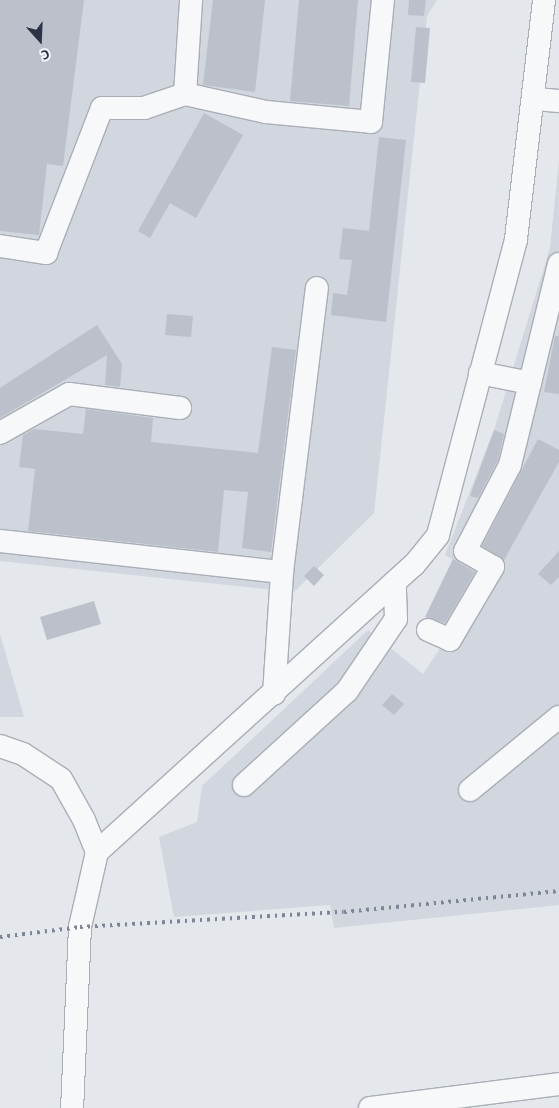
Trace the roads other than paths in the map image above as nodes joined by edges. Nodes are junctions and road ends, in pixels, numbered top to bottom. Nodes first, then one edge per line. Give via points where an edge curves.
1 (191, 0) edge
2 (383, 0) edge
3 (544, 0) edge
4 (185, 94) junction
5 (535, 99) junction
6 (559, 102) edge
7 (0, 246) edge
8 (559, 264) edge
9 (317, 288) dead end
10 (480, 373) junction
11 (530, 383) junction
12 (180, 408) dead end
13 (0, 433) edge
14 (0, 541) edge
15 (282, 572) junction
16 (395, 582) junction
17 (428, 630) dead end
18 (274, 694) junction
19 (559, 717) edge
20 (0, 746) edge
21 (244, 786) dead end
22 (470, 790) dead end
23 (97, 852) junction
24 (559, 1084) edge
25 (414, 1104) edge
26 (72, 1108) edge
27 (370, 1108) edge

1 - 4 street
2 - 4 street via 371,122 266,112
3 - 5 street
4 - 7 street via 144,108 102,108 46,253
5 - 6 street
5 - 10 street via 516,239
8 - 11 street
9 - 15 street
10 - 11 street
10 - 16 street via 438,535
11 - 17 street via 510,465 465,551 492,567 450,640
12 - 13 street via 69,394
14 - 15 street
15 - 18 street
16 - 18 street
16 - 21 street via 396,619 347,691
18 - 23 street
19 - 22 street
20 - 23 street via 23,754 61,779
23 - 26 street via 80,927
24 - 25 street
25 - 27 street

